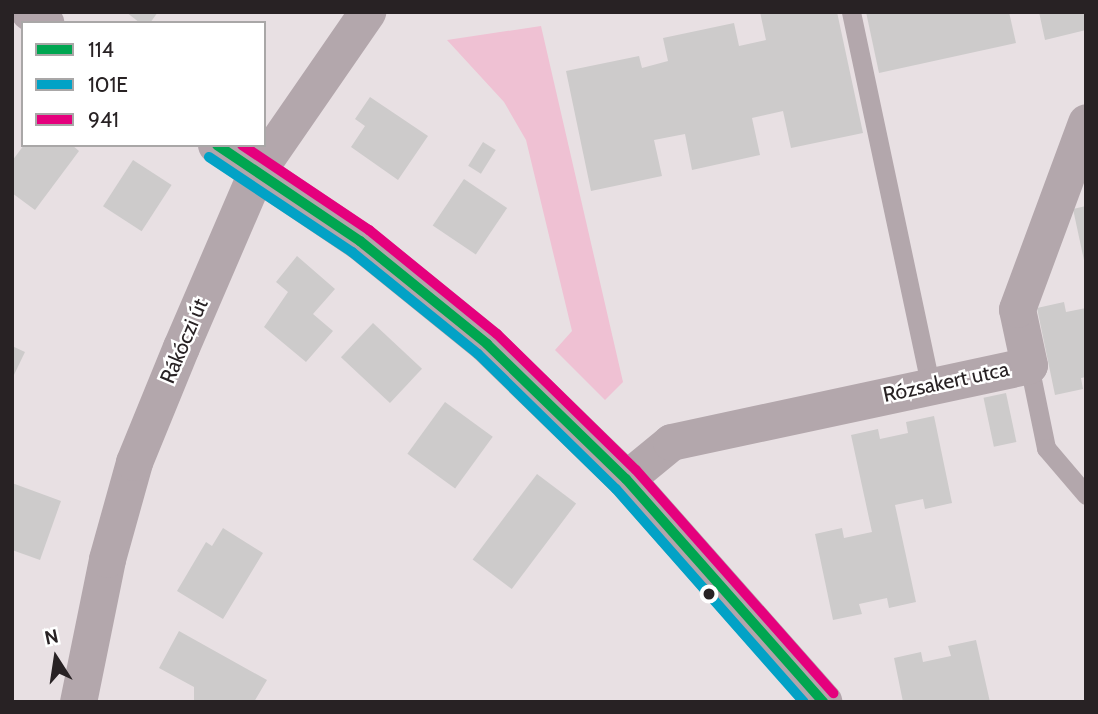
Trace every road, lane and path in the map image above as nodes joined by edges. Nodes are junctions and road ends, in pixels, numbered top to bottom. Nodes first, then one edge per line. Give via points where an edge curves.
1 (367, 12) edge
2 (851, 12) edge
3 (1086, 122) edge
4 (220, 147) edge
5 (256, 173) junction
6 (1029, 365) junction
7 (930, 386) junction
8 (626, 479) junction
9 (1086, 495) edge
10 (78, 702) edge
11 (823, 702) edge

1 - 5 street, Rákóczi út
2 - 7 lane
3 - 6 street, Rózsakert utca via 1017,309
4 - 5 street
5 - 8 street via 414,281 487,344
5 - 10 street, Rákóczi út via 134,462 107,559
6 - 7 street, Rózsakert utca
6 - 9 lane via 1046,448
7 - 8 street, Rózsakert utca via 671,442
8 - 11 street

